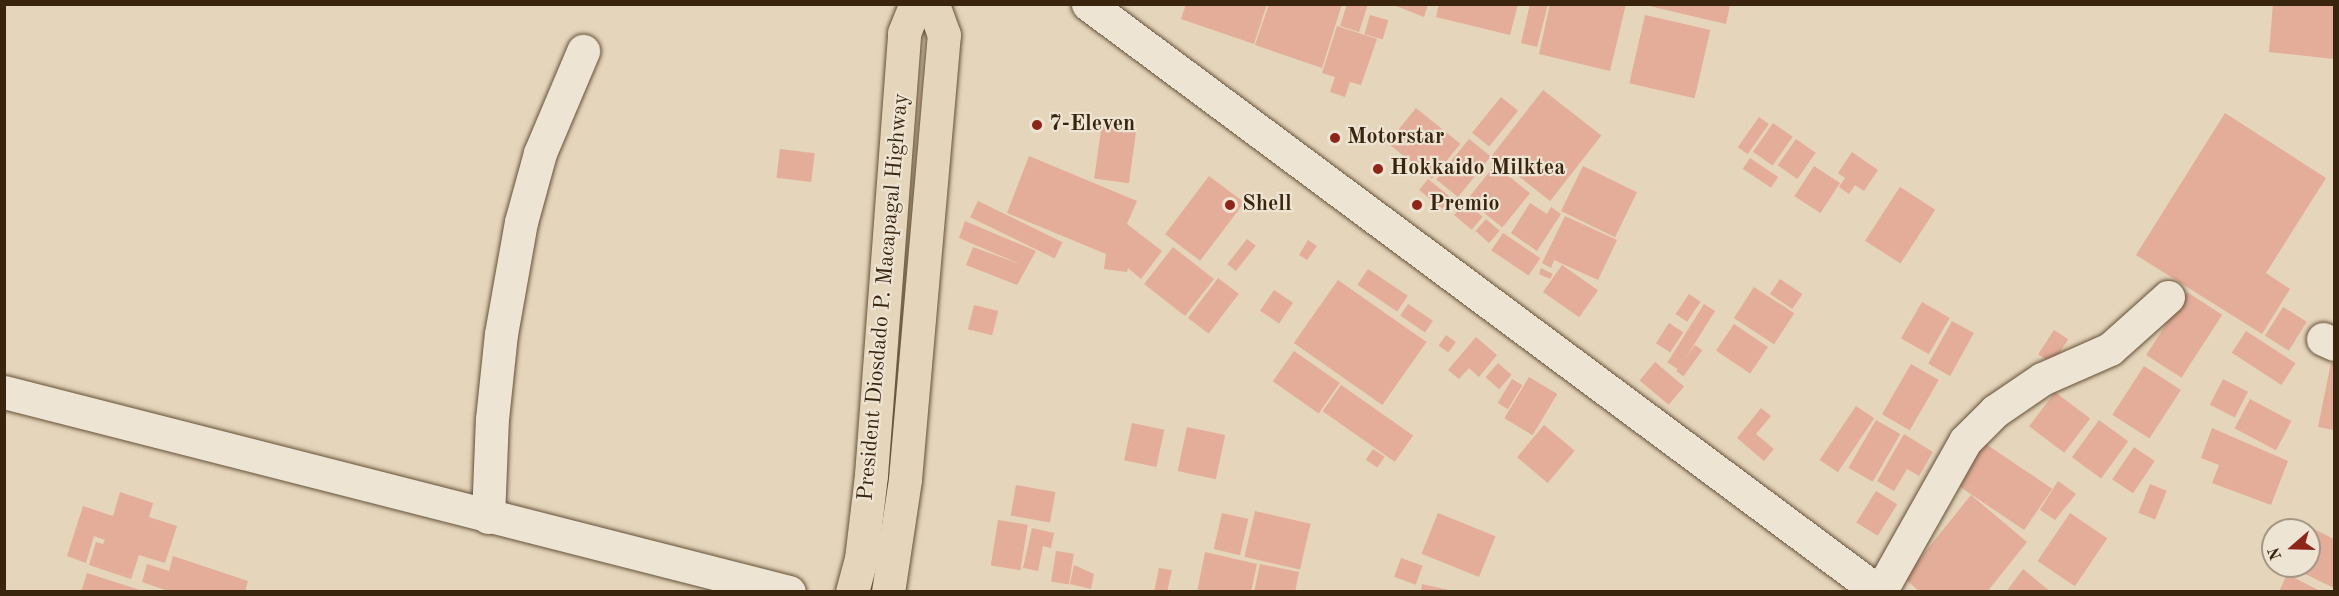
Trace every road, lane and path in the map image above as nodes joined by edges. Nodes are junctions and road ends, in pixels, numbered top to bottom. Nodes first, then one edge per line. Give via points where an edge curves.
1 (916, 4) edge
2 (933, 4) edge
3 (1088, 4) edge
4 (583, 51) dead end
5 (2168, 297) dead end
6 (4, 392) edge
7 (488, 517) junction
8 (789, 591) edge
9 (852, 591) edge
10 (888, 591) edge
11 (1880, 591) edge

1 - 9 highway, President Diosdado P. Macapagal Highway via 904,33 871,475 861,559
2 - 10 highway, President Diosdado P. Macapagal Highway via 944,35 905,479
3 - 11 street
4 - 7 street via 540,153 521,222 501,334
5 - 11 street via 2110,349 2042,379 1995,411 1965,441
6 - 7 street
7 - 8 street

